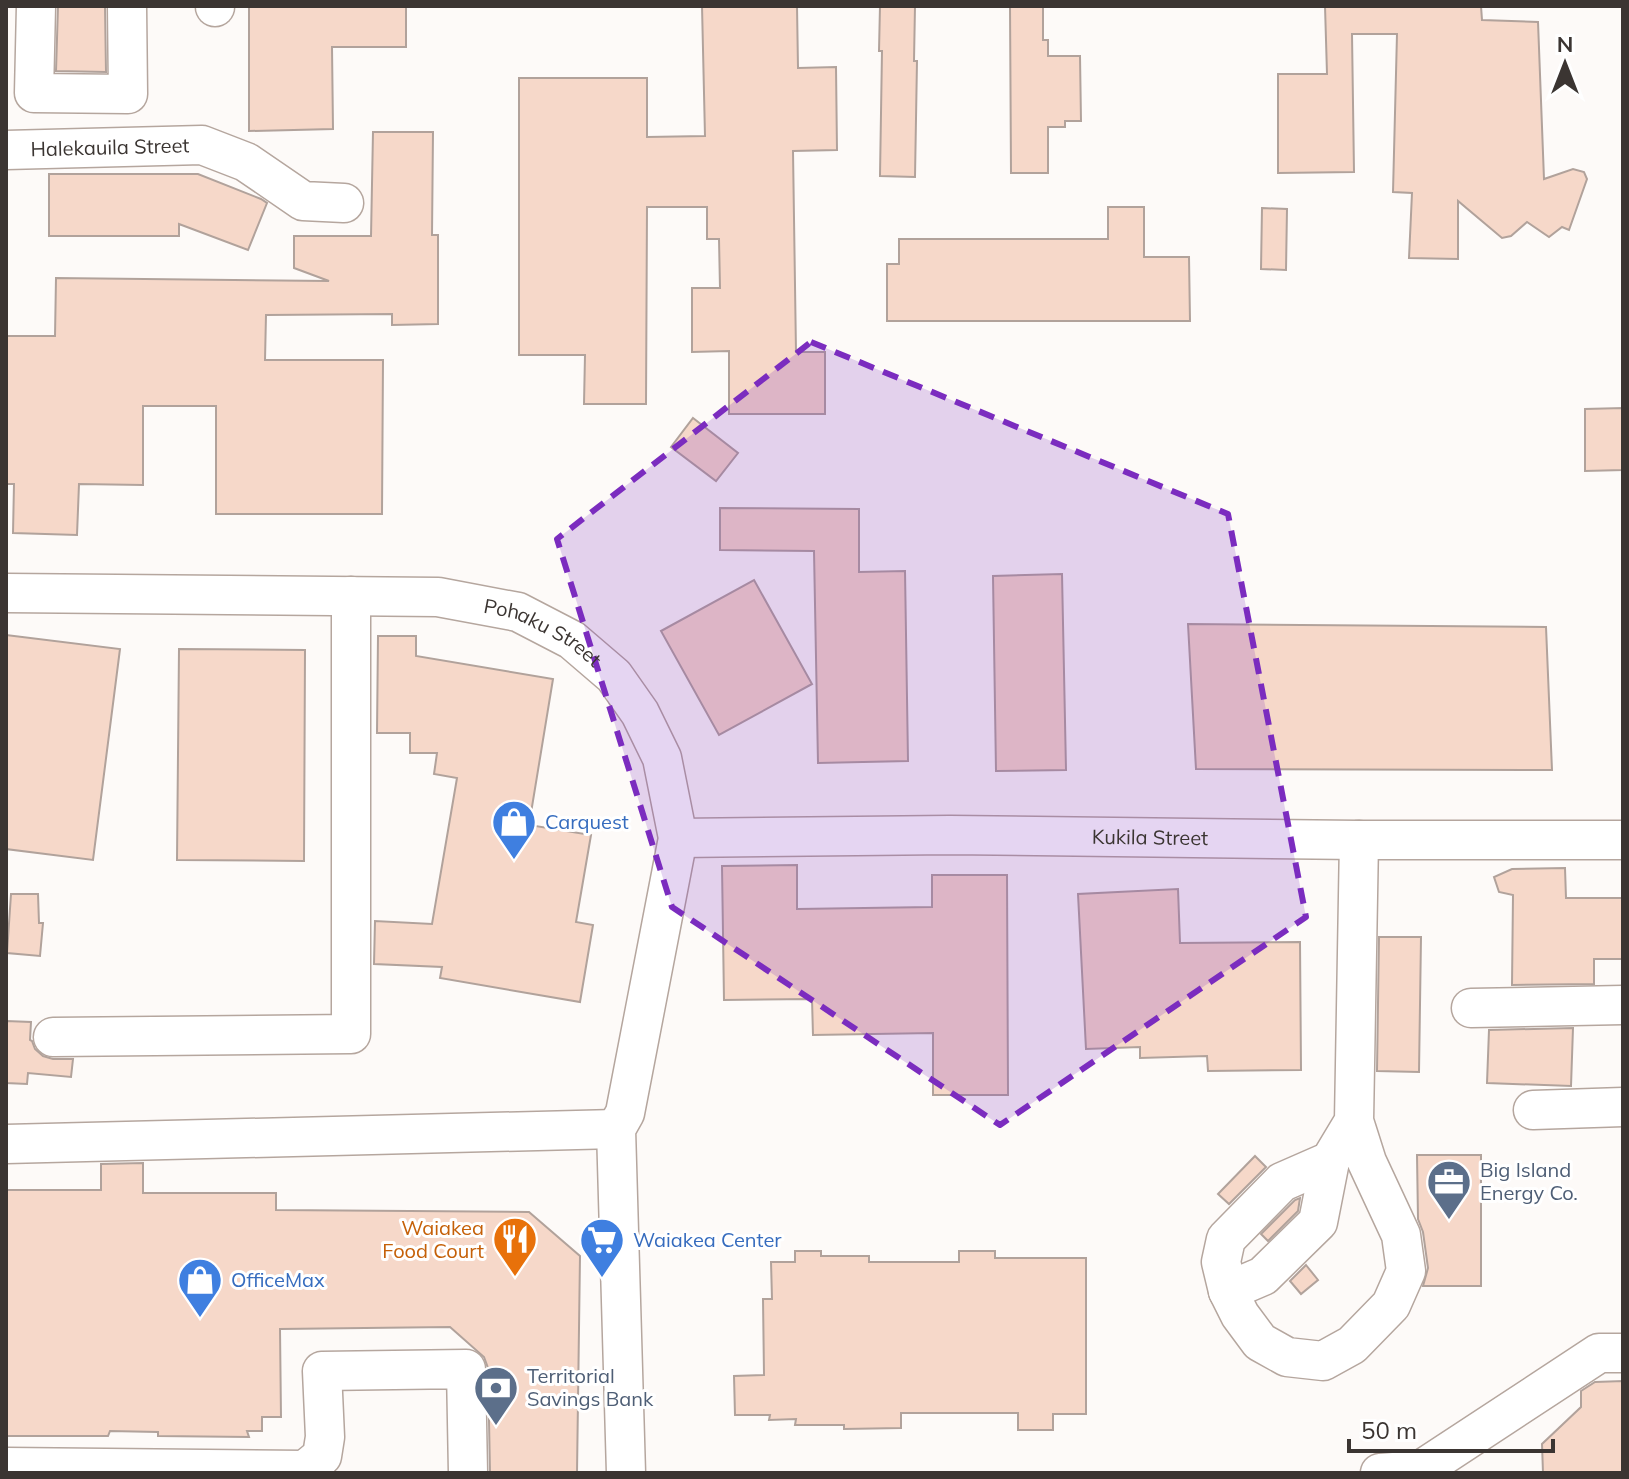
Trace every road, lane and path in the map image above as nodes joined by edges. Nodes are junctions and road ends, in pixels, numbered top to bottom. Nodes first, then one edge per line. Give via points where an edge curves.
1 (36, 6) edge
2 (127, 6) edge
3 (6, 150) edge
4 (344, 203) dead end
5 (6, 593) edge
6 (351, 596) junction
7 (678, 838) junction
8 (1359, 840) junction
9 (1623, 840) edge
10 (1623, 1005) edge
11 (1471, 1008) dead end
12 (53, 1037) dead end
13 (1623, 1107) edge
14 (1533, 1110) dead end
15 (621, 1121) junction
16 (1354, 1121) junction
17 (6, 1144) edge
18 (1330, 1161) junction
19 (1228, 1291) junction
20 (1623, 1353) edge
21 (6, 1467) edge
22 (468, 1473) edge
23 (626, 1473) edge
24 (1380, 1473) edge

1 - 2 street via 34,93 128,94
3 - 4 street, Halekauila Street via 202,145 246,162 303,201
5 - 6 street, Pohaku Street
6 - 7 street, Pohaku Street via 438,597 518,612 572,640 614,676 640,713 662,758
6 - 12 street via 351,1034
7 - 8 street, Kukila Street
7 - 15 street, Pohaku Street
8 - 9 street, Kukila Street
8 - 16 street
10 - 11 street
13 - 14 street
15 - 17 street
15 - 23 street, Pohaku Street
16 - 18 street
16 - 19 street via 1401,1235 1406,1271 1391,1305 1352,1345 1323,1361 1287,1357 1260,1342
18 - 19 street via 1318,1222 1263,1276
18 - 19 street via 1282,1182 1226,1239 1221,1262
20 - 24 street via 1599,1353 1421,1470
21 - 22 street via 305,1470 322,1456 322,1371 466,1369

